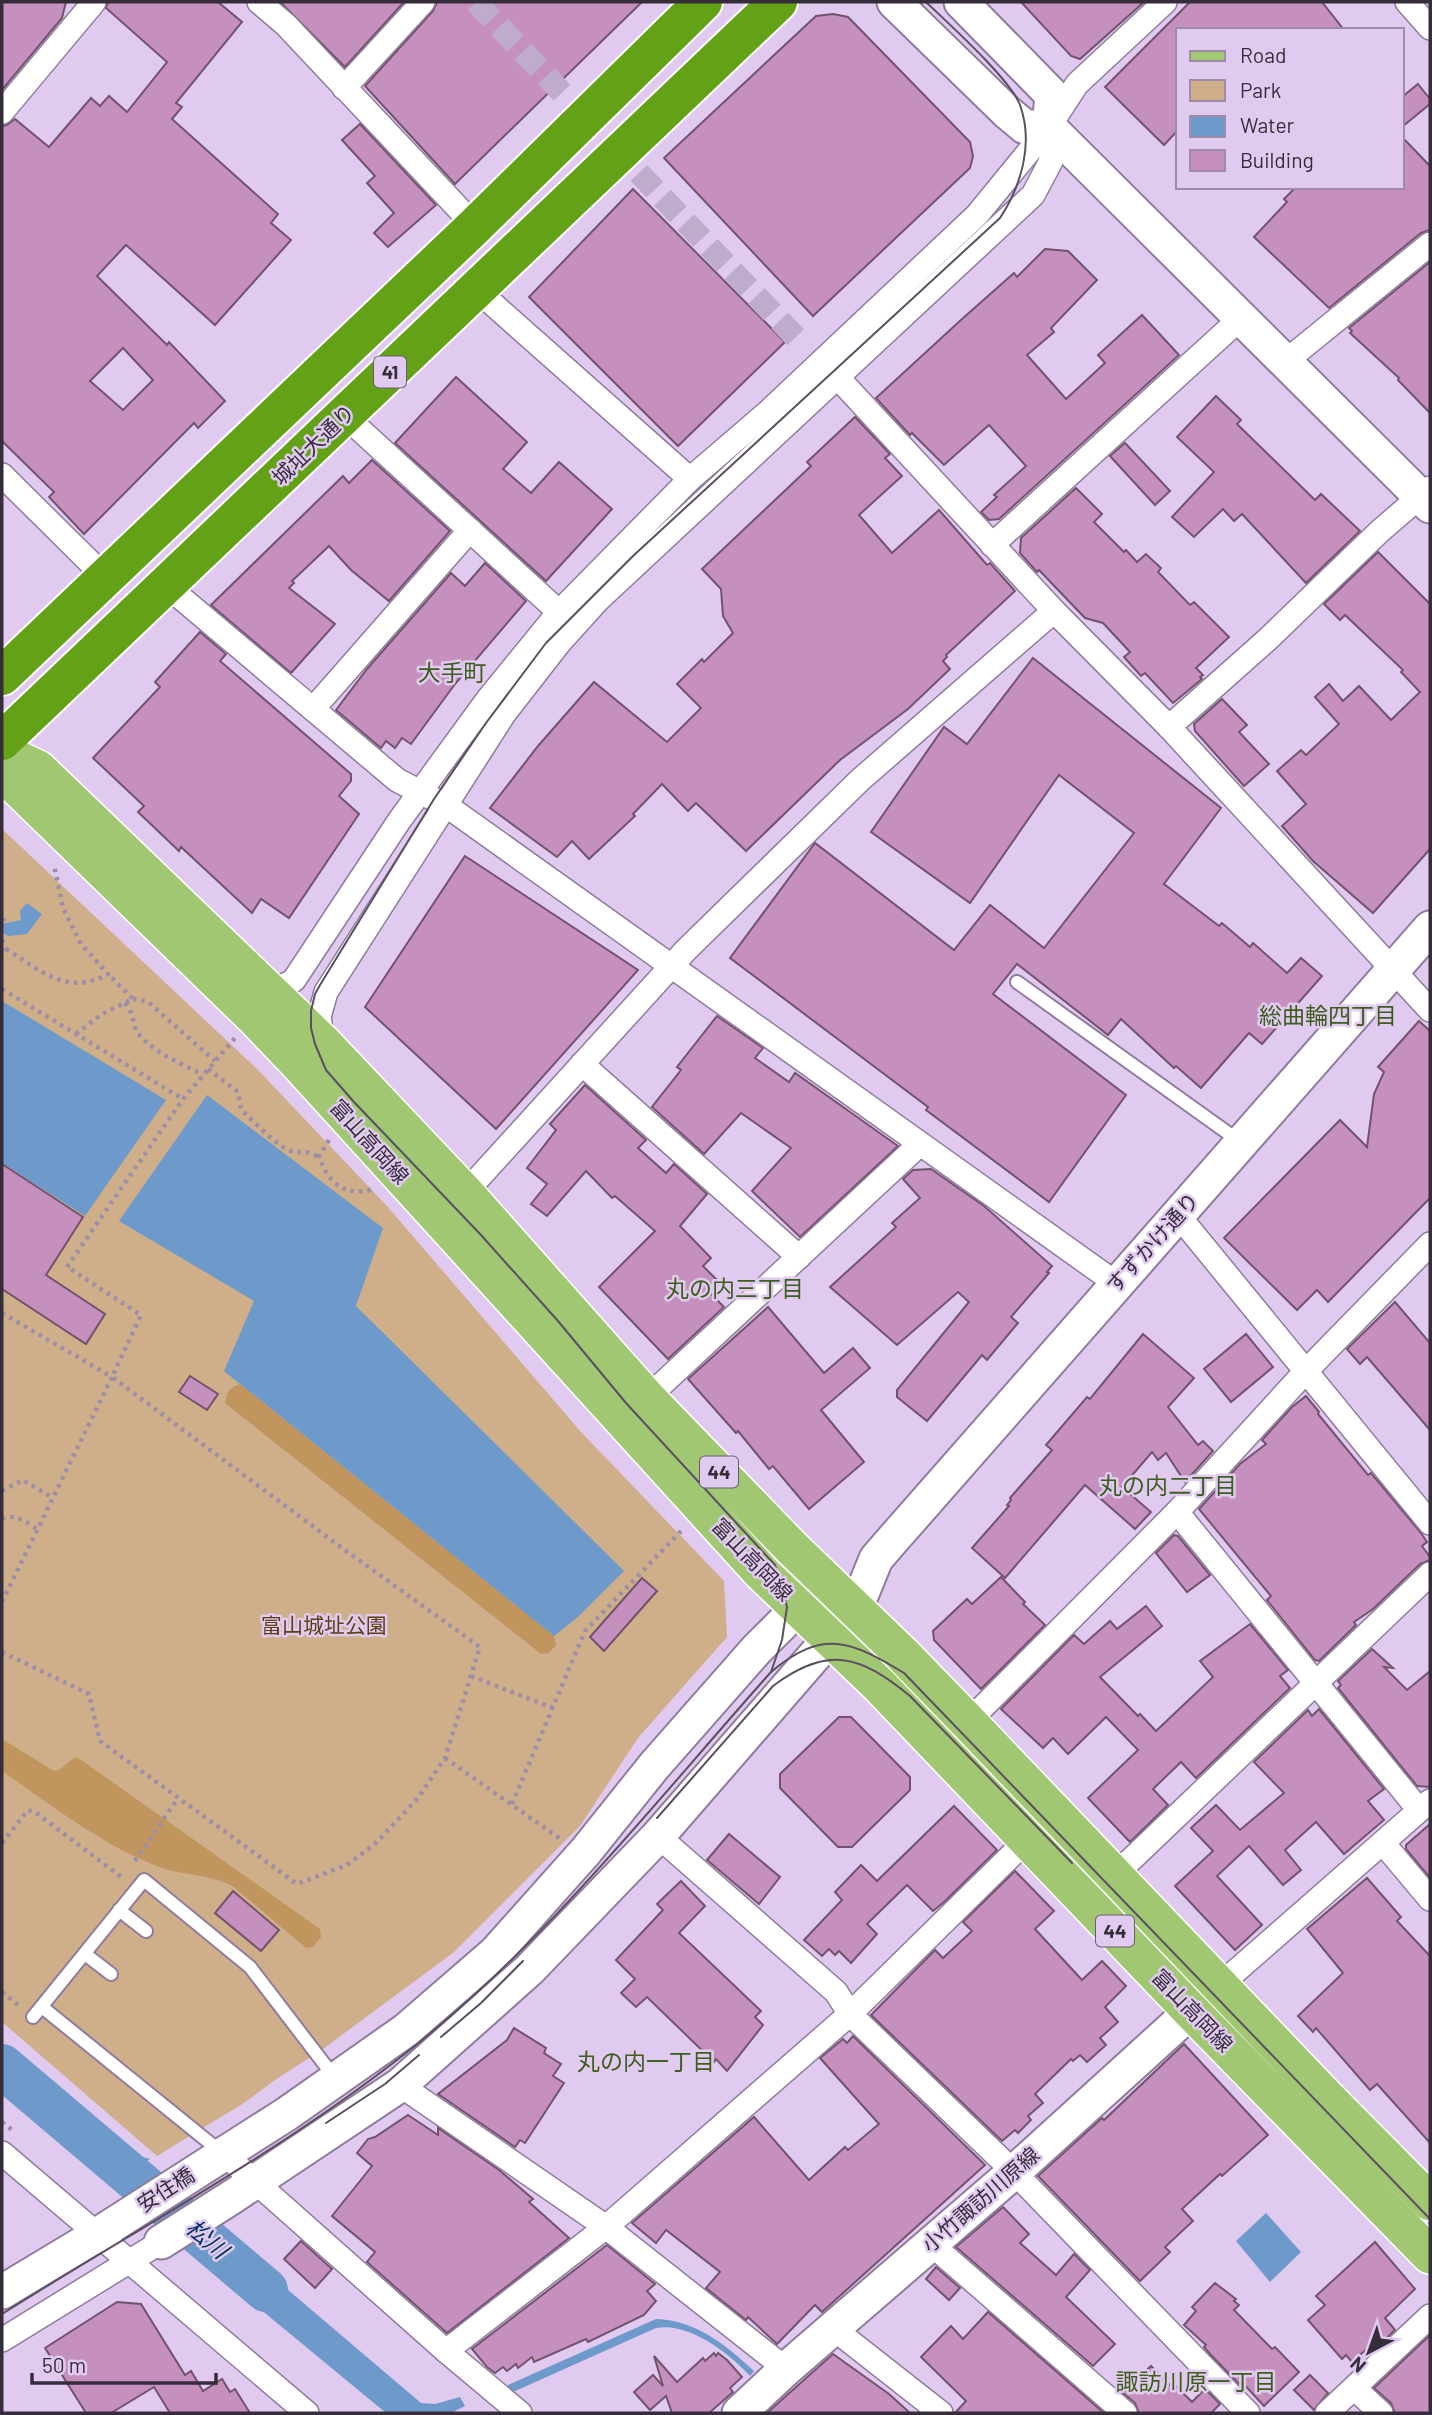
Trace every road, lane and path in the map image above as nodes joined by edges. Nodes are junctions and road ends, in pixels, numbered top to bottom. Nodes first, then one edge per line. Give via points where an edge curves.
1 (94, 2) edge
2 (259, 2) edge
3 (423, 2) edge
4 (703, 2) edge
5 (778, 2) edge
6 (894, 2) edge
7 (961, 2) edge
8 (1165, 2) edge
9 (1407, 2) edge
10 (1430, 29) edge
11 (344, 88) junction
12 (2, 112) edge
13 (1049, 127) junction
14 (475, 226) junction
15 (1430, 244) edge
16 (477, 290) junction
17 (1242, 317) junction
18 (1286, 361) junction
19 (830, 369) junction
20 (345, 416) junction
21 (2, 475) edge
22 (690, 479) junction
23 (1427, 497) edge
24 (470, 530) junction
25 (992, 545) junction
26 (106, 578) junction
27 (167, 586) junction
28 (1054, 611) junction
29 (559, 612) junction
30 (2, 676) edge
31 (313, 709) junction
32 (1169, 727) junction
33 (2, 741) edge
34 (2, 752) edge
35 (2, 761) edge
36 (420, 792) junction
37 (447, 806) junction
38 (52, 856) dead end
39 (4, 918) dead end
40 (1430, 928) edge
41 (2, 929) edge
42 (2, 940) edge
43 (6, 949) junction
44 (2, 955) edge
45 (670, 965) junction
46 (1393, 970) junction
47 (108, 974) junction
48 (1017, 982) dead end
49 (2, 989) edge
50 (134, 999) junction
51 (125, 1003) junction
52 (309, 1010) junction
53 (1430, 1010) edge
54 (251, 1012) junction
55 (76, 1034) junction
56 (215, 1061) junction
57 (582, 1063) junction
58 (208, 1069) junction
59 (203, 1075) junction
60 (183, 1099) junction
61 (331, 1136) dead end
62 (920, 1144) junction
63 (1242, 1144) junction
64 (319, 1157) junction
65 (379, 1188) dead end
66 (465, 1193) junction
67 (1178, 1215) junction
68 (1428, 1251) edge
69 (799, 1257) junction
70 (1117, 1284) junction
71 (2, 1312) edge
72 (1306, 1371) junction
73 (112, 1377) junction
74 (647, 1398) junction
75 (2, 1491) edge
76 (53, 1498) junction
77 (1177, 1512) junction
78 (2, 1519) edge
79 (1430, 1523) edge
80 (687, 1525) dead end
81 (37, 1529) junction
82 (1430, 1574) edge
83 (843, 1596) junction
84 (2, 1602) edge
85 (799, 1608) junction
86 (829, 1637) junction
87 (2, 1652) edge
88 (471, 1676) junction
89 (1316, 1683) junction
90 (553, 1708) junction
91 (968, 1722) junction
92 (445, 1758) junction
93 (178, 1798) junction
94 (512, 1804) junction
95 (1425, 1805) edge
96 (658, 1836) junction
97 (1028, 1839) junction
98 (2, 1843) edge
99 (1383, 1843) junction
100 (571, 1846) dead end
101 (135, 1861) dead end
102 (1115, 1875) junction
103 (137, 1889) junction
104 (1430, 1899) edge
105 (119, 1910) junction
106 (146, 1931) dead end
107 (85, 1954) junction
108 (111, 1974) dead end
109 (1220, 1985) junction
110 (1191, 2011) junction
111 (850, 2014) junction
112 (335, 2078) junction
113 (400, 2085) junction
114 (2, 2153) edge
115 (214, 2160) junction
116 (1014, 2172) junction
117 (243, 2189) junction
118 (1430, 2202) edge
119 (606, 2227) junction
120 (97, 2235) junction
121 (161, 2242) joint
122 (931, 2244) junction
123 (1430, 2255) edge
124 (128, 2262) junction
125 (2, 2292) edge
126 (1430, 2316) edge
127 (834, 2329) junction
128 (2, 2340) edge
129 (446, 2351) junction
130 (786, 2369) junction
131 (1354, 2388) junction
132 (300, 2412) edge
133 (520, 2413) edge
134 (739, 2413) edge
135 (941, 2413) edge
136 (1125, 2413) edge
137 (1248, 2413) edge
138 (1327, 2413) edge
139 (1381, 2413) edge

1 - 12 street
2 - 11 street
3 - 11 street
4 - 14 highway, 41
5 - 16 highway, 城址大通り / 41
6 - 13 street via 1025,127
7 - 13 street via 1052,95
8 - 13 street via 1077,84
9 - 10 street
11 - 14 street
13 - 17 street
13 - 19 street via 977,215
14 - 26 highway, 41
15 - 18 street
16 - 20 highway, 城址大通り / 41
16 - 22 street
17 - 18 street
17 - 25 street
18 - 23 street
19 - 22 street via 768,412
19 - 25 street
19 - 37 street via 560,642 504,714
20 - 24 street
20 - 27 highway, 城址大通り / 41
21 - 26 street
22 - 29 street
23 - 32 street via 1380,531
24 - 29 street
24 - 31 street
25 - 28 street
26 - 30 highway, 41
27 - 31 street
27 - 33 highway, 城址大通り / 41
28 - 32 street
28 - 45 street via 860,779
29 - 36 street
31 - 36 street via 397,780
32 - 46 street
34 - 54 main road, 富山高岡線 / 44 via 38,769
35 - 54 main road, 富山高岡線 / 44 via 18,788
36 - 37 street
36 - 54 street via 294,980 272,988
37 - 45 street
37 - 52 street
38 - 47 path via 63,908 81,944
39 - 41 path
40 - 46 street, すずかけ通り
42 - 43 path
43 - 44 path
43 - 47 path via 56,980 94,982
45 - 57 street
45 - 62 street
46 - 53 street
46 - 63 street, すずかけ通り
47 - 50 path
48 - 63 lane
49 - 55 path
50 - 51 path
50 - 56 path via 148,1001
51 - 55 path
51 - 59 path via 134,1013 138,1033 154,1049
52 - 54 main road, 富山高岡線 / 44
52 - 66 main road, 富山高岡線 / 44 via 323,1043
54 - 56 path
54 - 85 main road, 富山高岡線 / 44 via 761,1572
55 - 60 path
56 - 58 path
57 - 66 street
57 - 69 street
58 - 59 path
58 - 64 path via 238,1092 241,1110 278,1143 292,1152 307,1150
59 - 60 path
60 - 73 path via 66,1267 141,1315
61 - 64 path
62 - 69 street
62 - 70 street
63 - 67 street, すずかけ通り
64 - 65 path via 325,1173 344,1190
66 - 74 main road, 富山高岡線 / 44
67 - 70 street, すずかけ通り
67 - 72 street
68 - 72 street
69 - 74 street
70 - 83 street, すずかけ通り
71 - 73 path
72 - 77 street
72 - 79 street
73 - 76 path
73 - 88 path via 480,1647
74 - 83 main road, 富山高岡線 / 44
75 - 76 path via 23,1480
76 - 81 path
77 - 89 street
77 - 91 street
78 - 81 path via 14,1517
80 - 90 path via 585,1631
81 - 84 path
82 - 89 street
83 - 85 street, 安住橋
83 - 86 street, 安住橋
83 - 91 main road, 富山高岡線 / 44
85 - 86 main road, 富山高岡線 / 44
85 - 112 street, 安住橋 via 757,1649 495,1953 406,2030
86 - 96 street, 安住橋
86 - 97 main road, 富山高岡線 / 44
87 - 93 path via 89,1694 100,1741
88 - 90 path
88 - 92 path
89 - 95 street
89 - 102 street
90 - 94 path
91 - 102 main road, 富山高岡線 / 44
92 - 93 path via 418,1798 376,1843 347,1865 297,1884
92 - 94 path
93 - 101 path
94 - 100 path
95 - 99 street
96 - 111 street via 836,1992
96 - 113 street, 安住橋 via 530,1969
97 - 110 main road, 富山高岡線 / 44
97 - 111 street
98 - 103 path via 28,1811 35,1812
99 - 104 street
99 - 109 street
102 - 109 main road, 富山高岡線 / 44
103 - 105 lane
103 - 112 lane via 144,1880 250,1967
105 - 106 lane
105 - 107 lane
107 - 108 lane
107 - 115 lane via 38,2012
109 - 110 street, 小竹諏訪川原線
109 - 118 main road, 富山高岡線 / 44
110 - 116 street, 小竹諏訪川原線
110 - 123 main road, 富山高岡線 / 44
111 - 116 street
111 - 119 street
112 - 115 street, 安住橋
113 - 117 street, 安住橋
113 - 119 street
114 - 120 street
115 - 117 street
115 - 120 street, 安住橋
116 - 122 street, 小竹諏訪川原線
116 - 137 street
117 - 121 street, 安住橋
117 - 129 street
119 - 129 street
119 - 130 street
120 - 124 street
120 - 125 street, 安住橋
121 - 124 street
122 - 127 street, 小竹諏訪川原線
122 - 136 street
124 - 128 street
124 - 132 street
126 - 131 street
127 - 130 street, 小竹諏訪川原線
127 - 135 street
129 - 133 street
130 - 134 street, 小竹諏訪川原線
131 - 138 street
131 - 139 street

